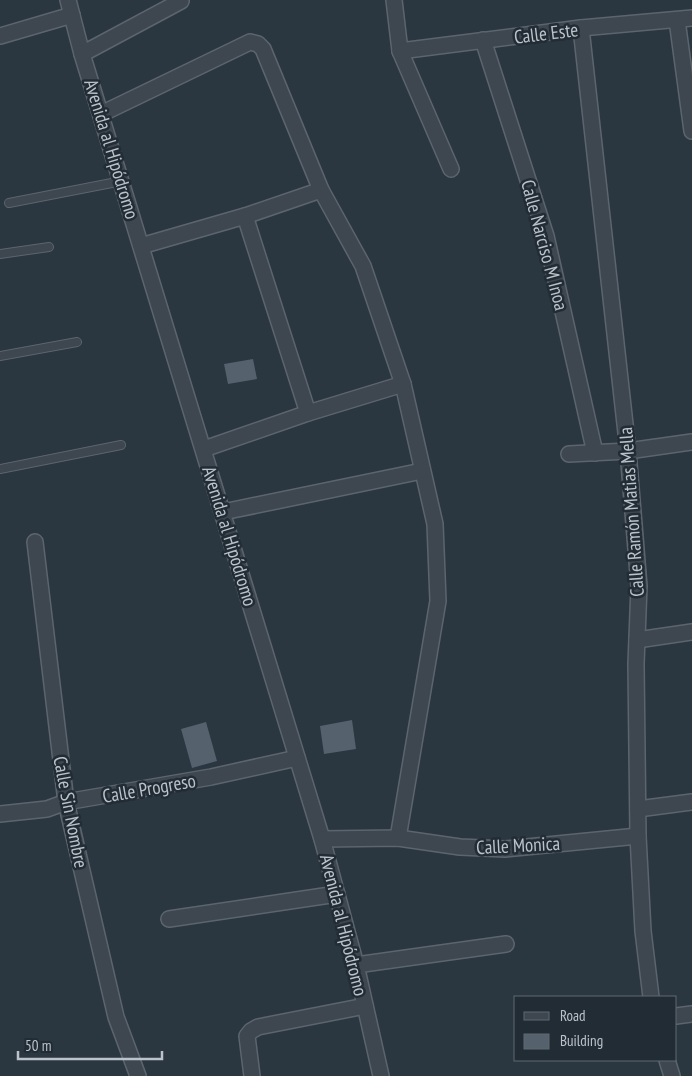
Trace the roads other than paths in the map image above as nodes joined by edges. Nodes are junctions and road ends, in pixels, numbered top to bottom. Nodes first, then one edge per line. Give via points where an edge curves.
1 (394, 0) edge
2 (181, 1) edge
3 (70, 7) edge
4 (685, 19) edge
5 (581, 28) junction
6 (0, 36) edge
7 (483, 40) junction
8 (400, 51) junction
9 (82, 54) junction
10 (101, 114) junction
11 (692, 132) edge
12 (450, 169) dead end
13 (122, 182) junction
14 (321, 190) junction
15 (9, 202) dead end
16 (245, 216) junction
17 (141, 246) junction
18 (49, 247) dead end
19 (0, 254) edge
20 (77, 342) dead end
21 (0, 356) edge
22 (402, 384) junction
23 (308, 413) junction
24 (692, 442) edge
25 (120, 446) dead end
26 (204, 450) junction
27 (628, 451) junction
28 (595, 453) junction
29 (569, 454) dead end
30 (0, 469) edge
31 (422, 471) junction
32 (223, 512) junction
33 (35, 542) dead end
34 (692, 632) edge
35 (637, 640) junction
36 (297, 758) junction
37 (66, 802) junction
38 (692, 802) edge
39 (638, 809) junction
40 (0, 814) edge
41 (638, 836) junction
42 (398, 838) junction
43 (322, 840) junction
44 (337, 894) junction
45 (169, 919) dead end
46 (506, 944) dead end
47 (356, 965) junction
48 (651, 996) edge
49 (365, 1006) junction
50 (692, 1014) edge
51 (677, 1016) edge
52 (666, 1061) edge
53 (138, 1076) edge
54 (252, 1076) edge
55 (381, 1076) edge
56 (672, 1076) edge

1 - 8 street
2 - 9 street
3 - 6 street
3 - 9 street, Avenida al Hipódromo
4 - 5 street, Calle Este
4 - 11 street
5 - 7 street, Calle Este
5 - 27 street, Calle Ramón Matias Mella
7 - 8 street, Calle Este
7 - 28 street, Calle Narciso M Inoa via 546,236
8 - 12 street
9 - 10 street, Avenida al Hipódromo
10 - 13 street, Avenida al Hipódromo
10 - 14 street via 250,42 258,44 263,49
13 - 15 lane
13 - 17 street, Avenida al Hipódromo
14 - 16 street
14 - 22 street via 363,266
16 - 17 street
16 - 23 street
17 - 26 street, Avenida al Hipódromo
18 - 19 lane
20 - 21 lane
22 - 23 street
22 - 31 street
23 - 26 street
24 - 27 street
25 - 30 lane
26 - 32 street, Avenida al Hipódromo
27 - 28 street
27 - 35 street, Calle Ramón Matias Mella via 639,586
28 - 29 street
31 - 32 street
31 - 42 street via 435,524 438,601
32 - 36 street, Avenida al Hipódromo
33 - 37 street, Calle Sin Nombre
34 - 35 street
35 - 39 street, Calle Ramón Matias Mella
36 - 37 street, Calle Progreso via 211,777
36 - 43 street, Avenida al Hipódromo
37 - 40 street, Calle Progreso via 47,809
37 - 53 street, Calle Sin Nombre via 116,1017
38 - 39 street
39 - 41 street, Calle Ramón Matias Mella
41 - 42 street, Calle Monica via 505,849 460,847
41 - 48 street, Calle Ramón Matias Mella via 643,931
42 - 43 street, Calle Monica
43 - 44 street, Avenida al Hipódromo
44 - 45 street
44 - 47 street, Avenida al Hipódromo
46 - 47 street
47 - 49 street, Avenida al Hipódromo
49 - 54 street via 251,1031 247,1036
49 - 55 street, Avenida al Hipódromo
50 - 51 street
52 - 56 street

